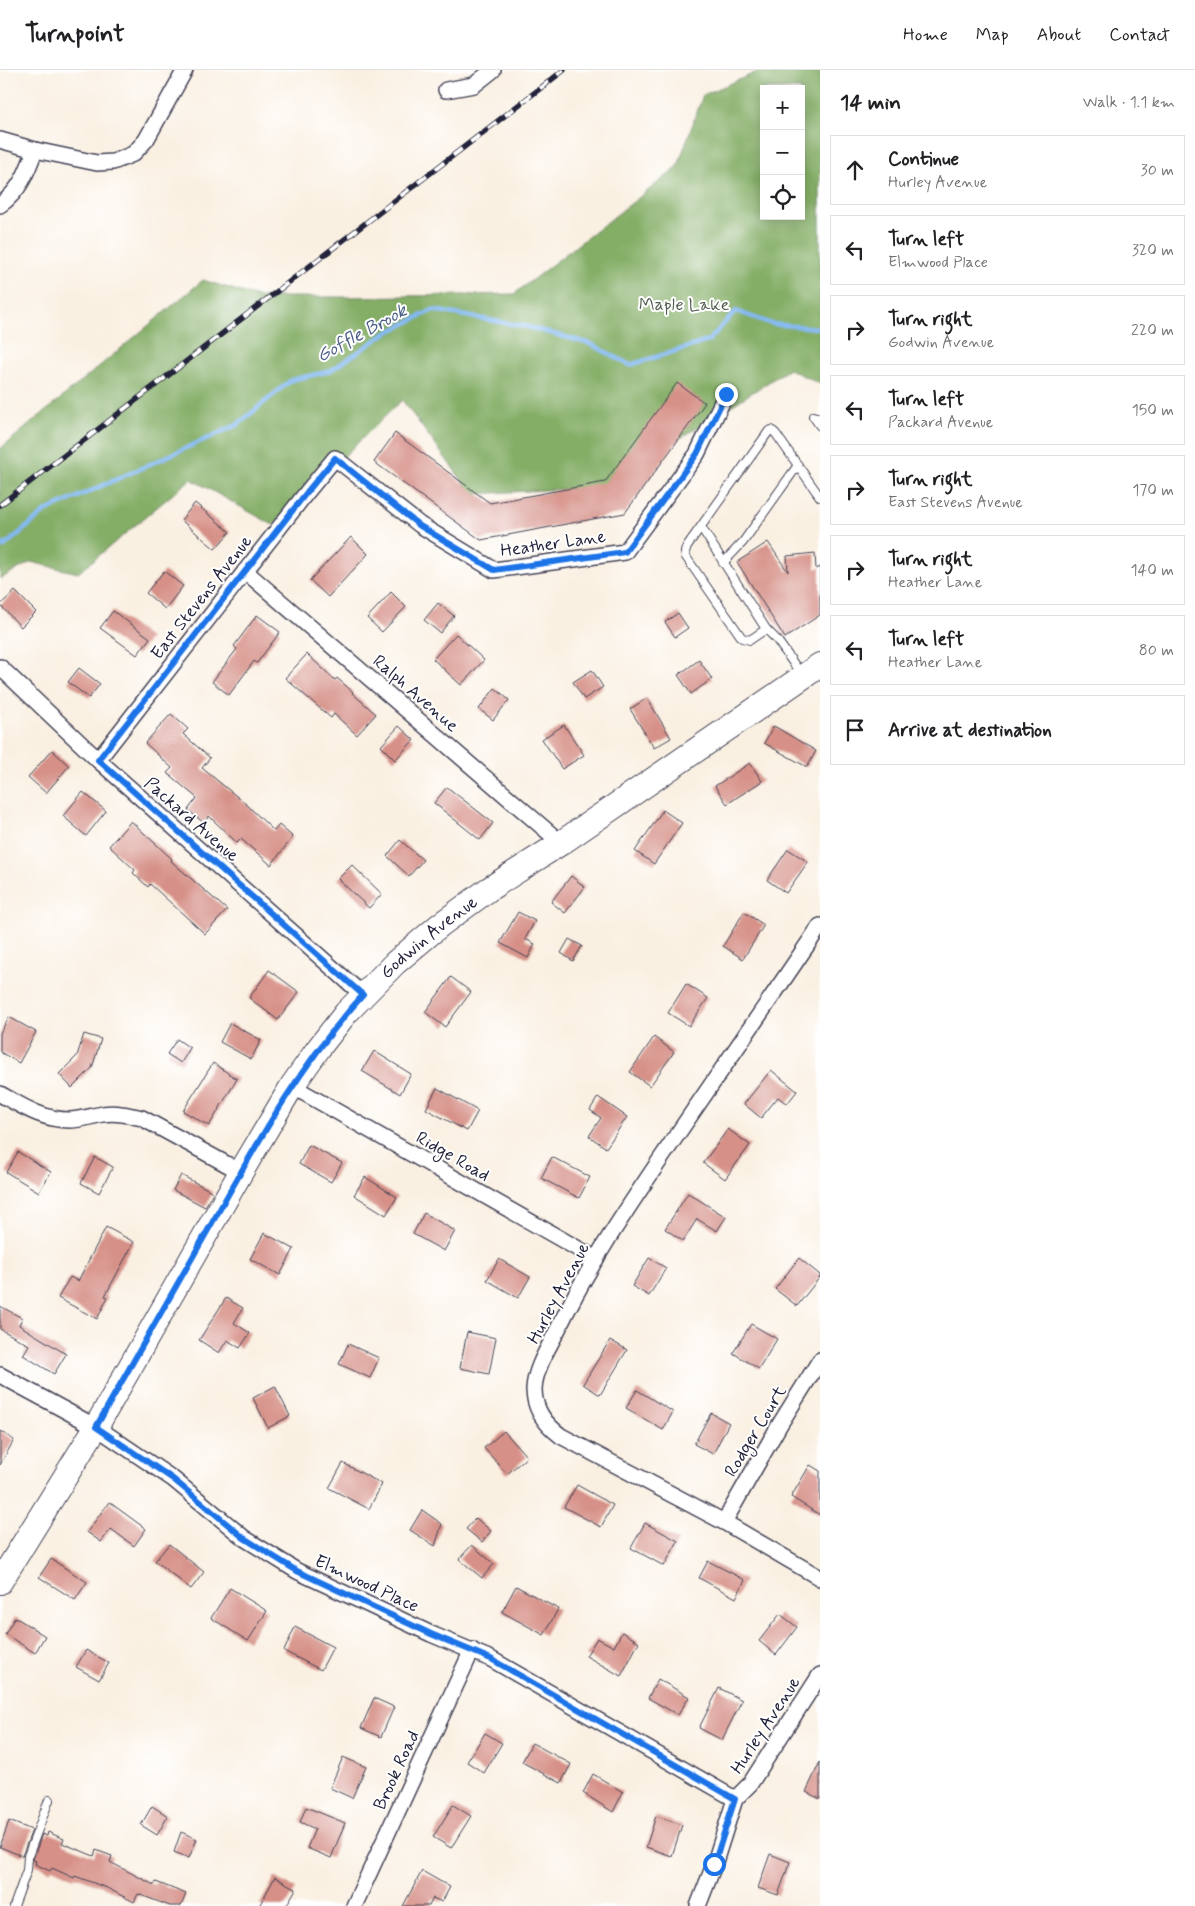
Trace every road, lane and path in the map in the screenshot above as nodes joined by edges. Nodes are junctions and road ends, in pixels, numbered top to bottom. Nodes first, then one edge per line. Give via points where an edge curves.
1 (185, 70) edge
2 (493, 70) edge
3 (446, 90) dead end
4 (0, 140) edge
5 (35, 150) junction
6 (0, 205) edge
7 (726, 394) dead end
8 (820, 418) edge
9 (820, 426) edge
10 (335, 458) joint
11 (798, 465) junction
12 (820, 497) edge
13 (701, 527) junction
14 (723, 563) junction
15 (245, 571) junction
16 (766, 629) junction
17 (0, 667) edge
18 (812, 671) edge
19 (98, 760) junction
20 (561, 842) junction
21 (818, 933) edge
22 (363, 995) junction
23 (292, 1086) junction
24 (0, 1094) edge
25 (241, 1172) junction
26 (596, 1259) junction
27 (820, 1360) edge
28 (0, 1375) edge
29 (96, 1427) junction
30 (724, 1522) junction
31 (820, 1578) edge
32 (0, 1582) edge
33 (472, 1650) junction
34 (820, 1675) edge
35 (735, 1799) junction
36 (49, 1800) dead end
37 (14, 1906) edge
38 (354, 1906) edge
39 (698, 1906) edge

1 - 5 street via 146,140 133,154 113,162 97,163
2 - 3 street via 474,85
4 - 5 street
5 - 6 street via 26,176 10,198
7 - 10 street, Heather Lane via 697,454 625,552 494,570 420,526
8 - 9 lane via 813,416
10 - 15 street, East Stevens Avenue
11 - 12 lane
11 - 13 lane via 774,431 767,432
11 - 14 lane via 743,542
13 - 14 lane
13 - 16 lane via 687,546 686,557 742,638 750,640
14 - 16 lane
15 - 19 street, East Stevens Avenue
15 - 20 street, Ralph Avenue
16 - 18 lane
17 - 19 street, Packard Avenue
18 - 20 main road, Godwin Avenue
19 - 22 street, Packard Avenue
20 - 22 main road, Godwin Avenue via 440,925
21 - 26 street, Hurley Avenue via 635,1196
22 - 23 main road, Godwin Avenue
23 - 25 main road, Godwin Avenue
23 - 26 street, Ridge Road
24 - 25 street via 50,1118 68,1120 106,1113 142,1118
25 - 29 main road, Godwin Avenue
26 - 30 street, Hurley Avenue via 537,1374 534,1388 541,1416 561,1436
27 - 30 street, Rodger Court
28 - 29 street, Elmwood Place
29 - 32 main road, Godwin Avenue
29 - 33 street, Elmwood Place via 173,1479 244,1538 297,1571
30 - 31 street, Hurley Avenue
33 - 35 street, Elmwood Place
33 - 38 street, Brook Road
34 - 35 street, Hurley Avenue via 750,1784
35 - 39 street, Hurley Avenue
36 - 37 lane

